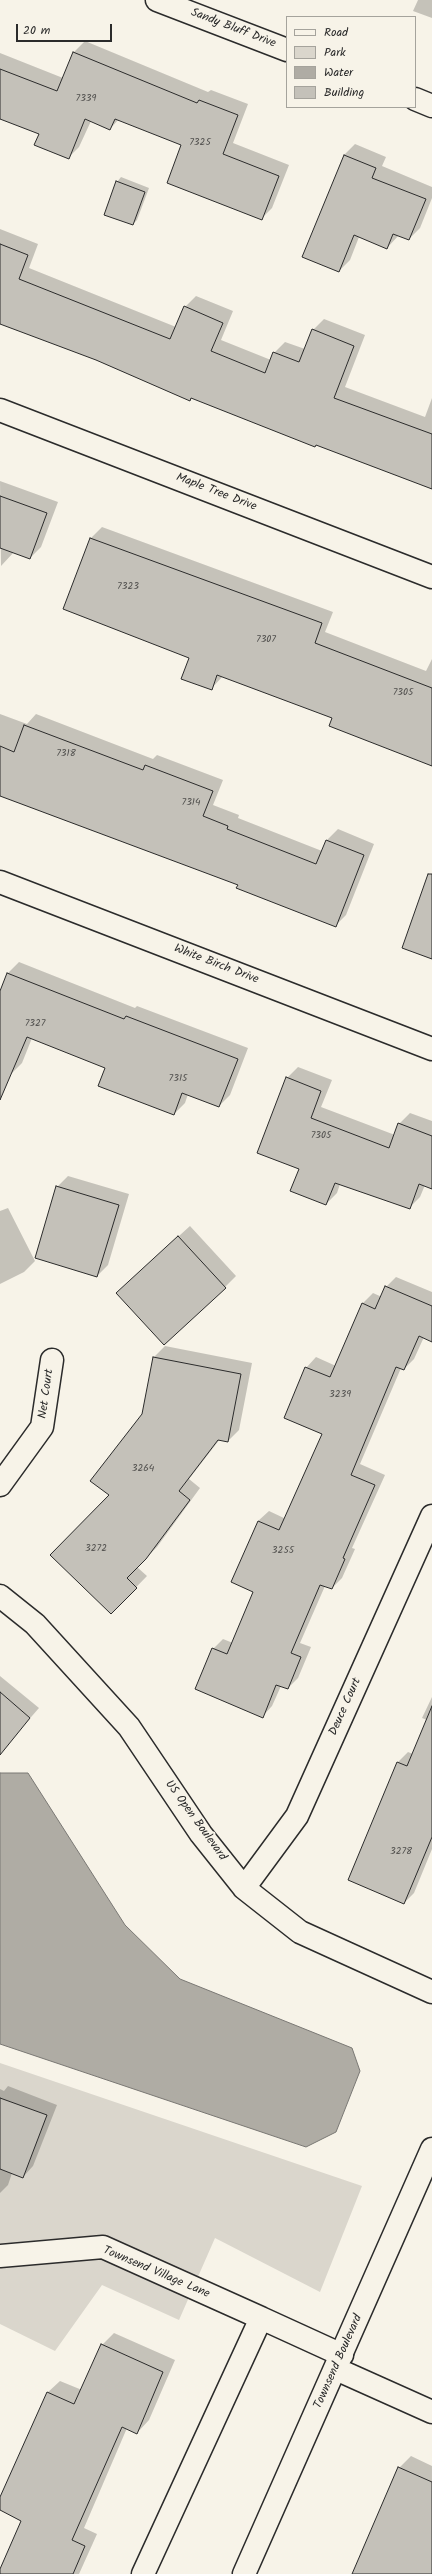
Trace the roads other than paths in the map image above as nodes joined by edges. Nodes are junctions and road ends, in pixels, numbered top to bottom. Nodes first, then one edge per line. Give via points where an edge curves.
1 (157, 0) edge
2 (286, 50) edge
3 (416, 99) edge
4 (432, 106) edge
5 (0, 410) edge
6 (432, 577) edge
7 (0, 882) edge
8 (432, 1049) edge
9 (52, 1360) dead end
10 (0, 1485) edge
11 (432, 1516) edge
12 (0, 1596) edge
13 (244, 1888) junction
14 (432, 1992) edge
15 (432, 2149) edge
16 (0, 2256) edge
17 (261, 2318) junction
18 (339, 2362) junction
19 (432, 2412) edge
20 (143, 2574) edge
21 (244, 2574) edge

1 - 2 street, Sandy Bluff Drive
3 - 4 street
5 - 6 street, Maple Tree Drive
7 - 8 street, White Birch Drive
9 - 10 street, Net Court via 42,1427
11 - 13 street, Deuce Court via 297,1816
12 - 13 street, US Open Boulevard via 35,1624 129,1727 202,1834
13 - 14 street, US Open Boulevard via 300,1932
15 - 18 street, Townsend Boulevard
16 - 17 street, Townsend Village Lane via 102,2248
17 - 18 street, Townsend Village Lane
17 - 20 street
18 - 19 street, Townsend Village Lane
18 - 21 street, Townsend Boulevard

